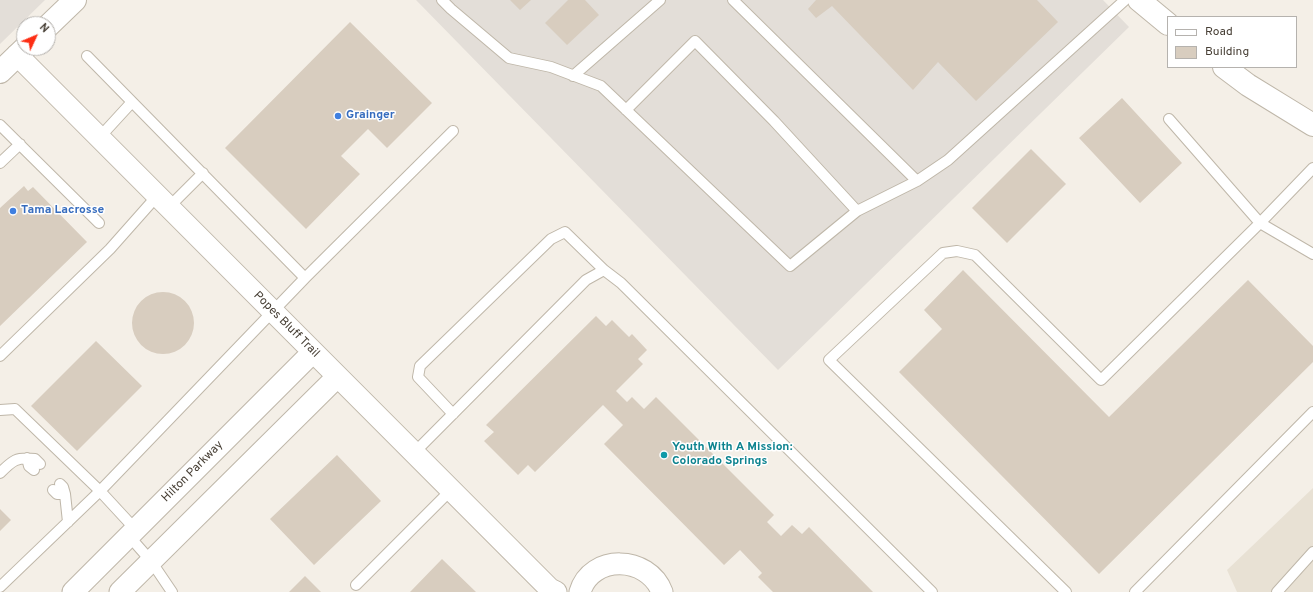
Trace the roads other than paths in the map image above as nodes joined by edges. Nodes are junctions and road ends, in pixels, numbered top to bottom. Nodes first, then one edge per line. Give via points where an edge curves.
1 (75, 0) edge
2 (442, 0) edge
3 (660, 0) edge
4 (733, 0) edge
5 (1125, 0) edge
6 (1139, 0) edge
7 (56, 18) edge
8 (1167, 23) edge
9 (17, 56) edge
10 (25, 56) edge
11 (87, 56) dead end
12 (1225, 68) edge
13 (0, 72) edge
14 (573, 76) junction
15 (132, 102) junction
16 (626, 110) junction
17 (1169, 119) dead end
18 (0, 125) edge
19 (1313, 125) edge
20 (453, 131) dead end
21 (99, 138) junction
22 (20, 144) junction
23 (0, 164) edge
24 (1313, 168) edge
25 (203, 173) junction
26 (916, 181) junction
27 (163, 202) junction
28 (857, 211) junction
29 (1260, 222) junction
30 (100, 223) dead end
31 (1313, 254) edge
32 (604, 270) junction
33 (305, 278) junction
34 (272, 311) junction
35 (313, 352) junction
36 (0, 356) edge
37 (337, 377) junction
38 (0, 410) edge
39 (1313, 412) edge
40 (453, 414) junction
41 (414, 453) junction
42 (37, 467) dead end
43 (0, 473) edge
44 (56, 487) dead end
45 (451, 490) junction
46 (100, 491) junction
47 (68, 522) junction
48 (132, 533) junction
49 (1313, 552) edge
50 (151, 561) junction
51 (356, 585) dead end
52 (0, 587) edge
53 (73, 592) edge
54 (120, 592) edge
55 (172, 592) edge
56 (556, 592) edge
57 (580, 592) edge
58 (662, 592) edge
59 (932, 592) edge
60 (1066, 592) edge
61 (1135, 592) edge
62 (1277, 592) edge

1 - 7 street
2 - 14 lane via 509,58 551,67
3 - 14 lane
4 - 26 lane
5 - 26 lane via 948,160
6 - 8 street
9 - 13 street
10 - 21 street, Popes Bluff Trail
11 - 15 lane
12 - 19 street
14 - 16 lane via 601,86
15 - 21 lane
15 - 25 lane
16 - 28 lane via 790,266
16 - 28 lane via 695,41 774,121
17 - 29 lane
18 - 22 lane
20 - 33 lane
21 - 27 street, Popes Bluff Trail
22 - 23 lane
22 - 30 lane
24 - 29 lane
25 - 27 lane
25 - 33 lane
26 - 28 lane
27 - 34 street, Popes Bluff Trail
27 - 36 lane via 110,249
29 - 31 lane
29 - 60 lane via 1101,380 975,255 958,251 943,253 829,360
32 - 40 lane via 586,280
32 - 40 lane via 565,232 551,238 420,366 418,377
32 - 59 lane via 627,288
33 - 34 lane
34 - 35 street, Popes Bluff Trail
34 - 46 lane
35 - 37 street, Popes Bluff Trail
35 - 48 street, Hilton Parkway
37 - 41 street, Popes Bluff Trail
37 - 50 street
38 - 46 lane via 15,409
39 - 61 lane
40 - 41 lane
41 - 45 street, Popes Bluff Trail
42 - 43 lane via 35,459 13,460
44 - 47 lane via 56,494 65,494
45 - 51 lane
45 - 56 street, Popes Bluff Trail via 550,589
46 - 47 lane
46 - 48 lane
47 - 52 lane
48 - 50 lane
48 - 53 street, Hilton Parkway
49 - 62 lane
50 - 54 street
50 - 55 lane
57 - 58 street via 590,576 602,568 617,564 632,565 646,571

